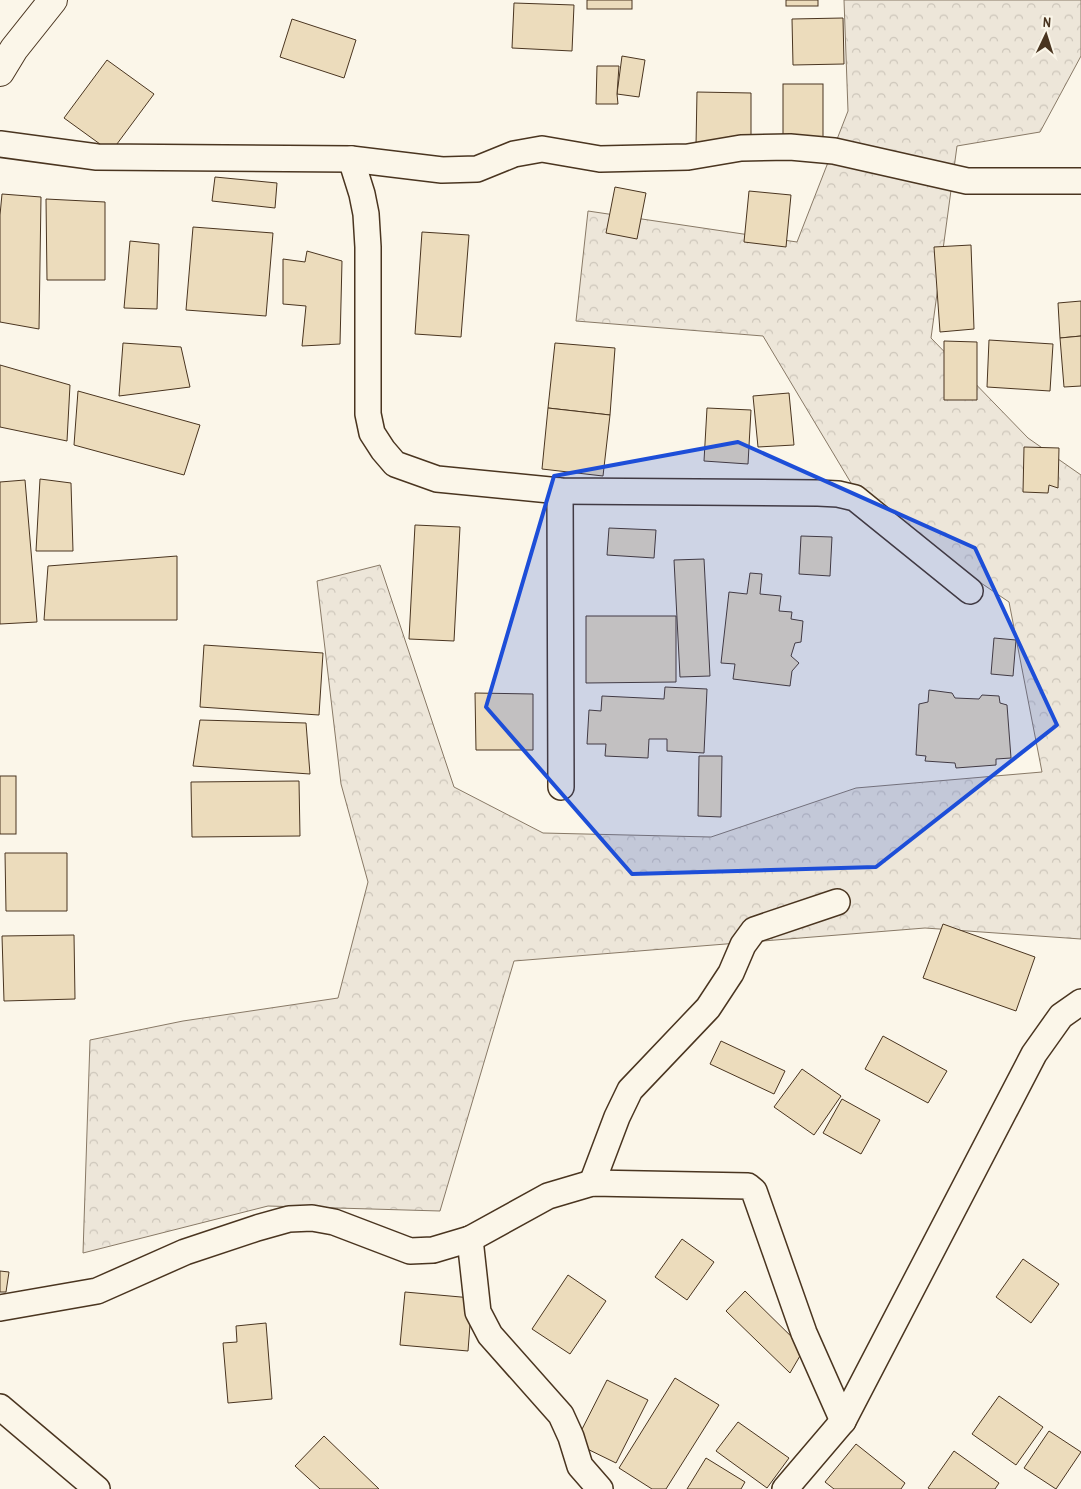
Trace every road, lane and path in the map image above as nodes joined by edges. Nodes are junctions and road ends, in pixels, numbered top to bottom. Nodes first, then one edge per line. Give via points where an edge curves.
1 (53, 0) edge
2 (0, 72) edge
3 (0, 144) edge
4 (351, 159) junction
5 (1081, 181) edge
6 (560, 490) junction
7 (970, 591) dead end
8 (561, 787) dead end
9 (837, 902) dead end
10 (1081, 1002) edge
11 (592, 1183) junction
12 (470, 1240) junction
13 (0, 1308) edge
14 (0, 1407) edge
15 (843, 1421) junction
16 (97, 1489) edge
17 (600, 1489) edge
18 (785, 1489) edge

1 - 2 street
3 - 4 street via 97,157
4 - 5 street via 442,170 477,170 514,154 542,149 600,159 688,158 741,148 790,147 834,151 967,181
4 - 6 street via 366,214 368,414 372,433 382,450 395,464 437,479
6 - 7 street via 818,493 855,498
6 - 8 street
9 - 11 street via 754,930 708,1008 630,1090
10 - 15 street via 1061,1016 1034,1054
11 - 12 street via 548,1196
11 - 15 street via 748,1186 754,1191 804,1333
12 - 13 street via 433,1250 410,1251 334,1222 290,1219 185,1252 96,1291
12 - 17 street via 478,1312 490,1335 561,1415 580,1466
14 - 16 street
15 - 18 street

